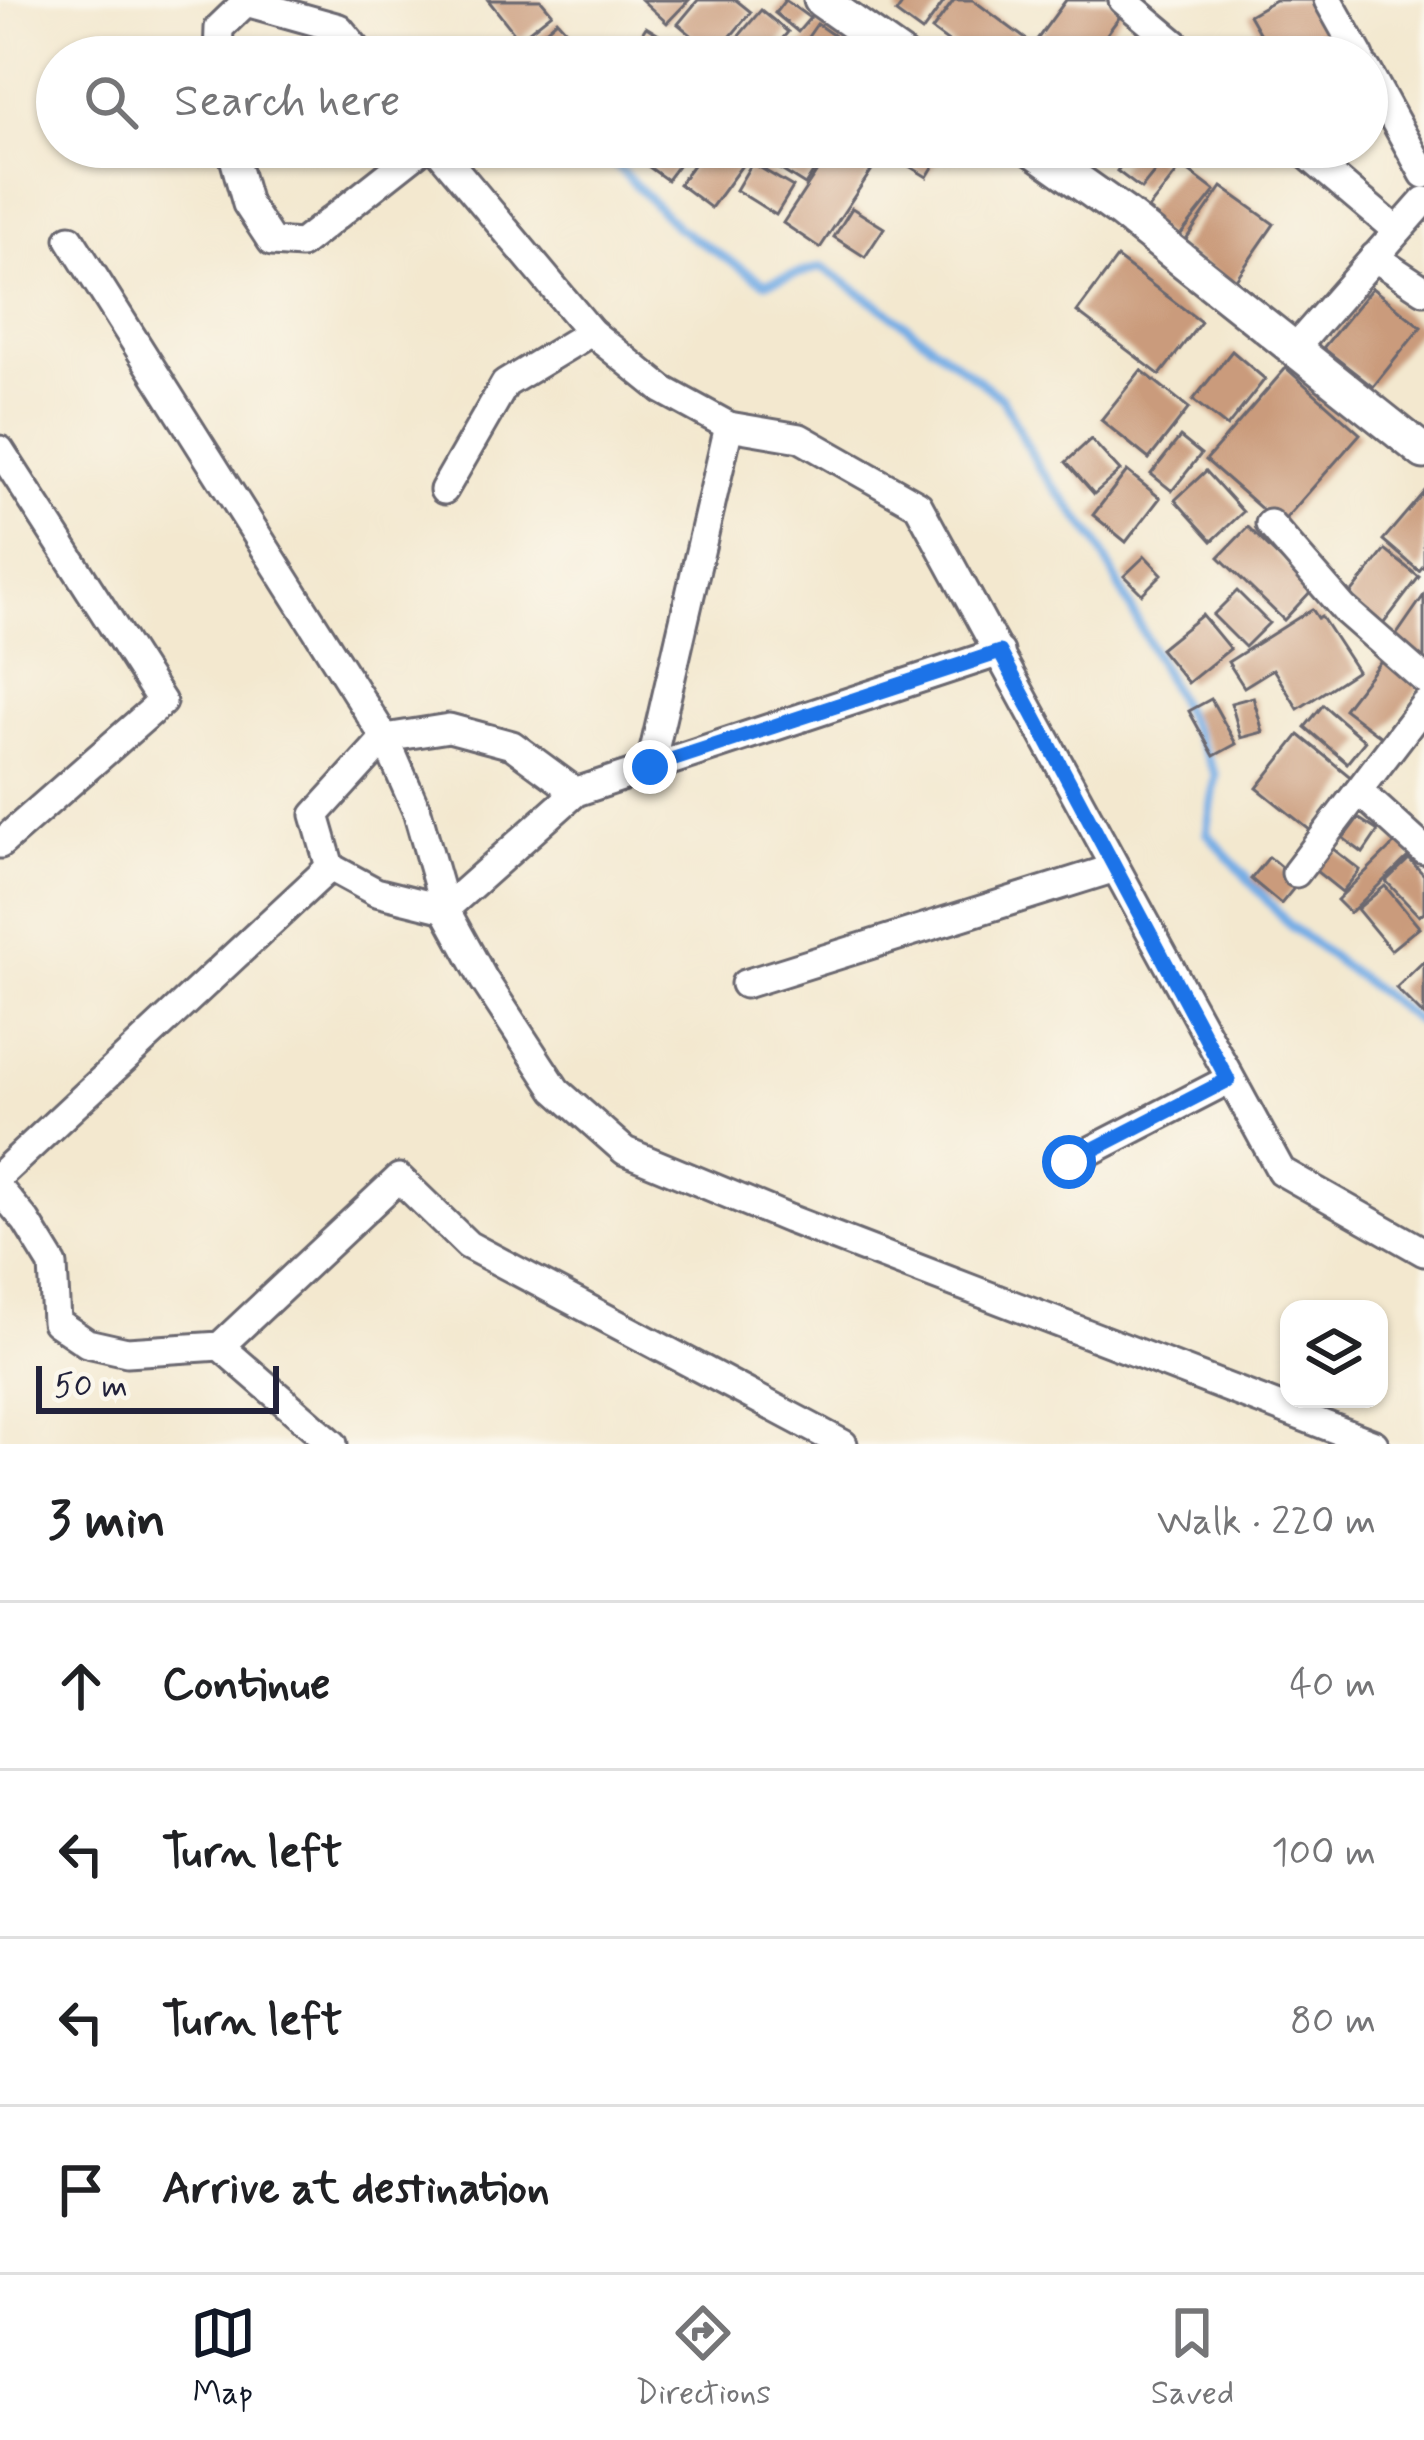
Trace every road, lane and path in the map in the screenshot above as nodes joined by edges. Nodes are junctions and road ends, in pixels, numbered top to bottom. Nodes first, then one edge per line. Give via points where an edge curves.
1 (820, 0) edge
2 (1123, 0) edge
3 (1328, 0) edge
4 (219, 36) edge
5 (346, 36) edge
6 (872, 36) edge
7 (1166, 36) edge
8 (1348, 36) edge
9 (1388, 109) edge
10 (237, 168) edge
11 (397, 168) edge
12 (453, 168) edge
13 (1060, 168) edge
14 (1323, 168) edge
15 (1424, 175) edge
16 (1424, 201) edge
17 (1397, 231) junction
18 (70, 238) dead end
19 (1374, 257) junction
20 (1424, 290) edge
21 (590, 332) junction
22 (1294, 348) junction
23 (729, 426) junction
24 (0, 450) edge
25 (1424, 452) edge
26 (444, 490) dead end
27 (1270, 524) dead end
28 (1000, 652) junction
29 (1424, 679) edge
30 (1424, 705) edge
31 (385, 737) junction
32 (650, 767) junction
33 (1359, 790) junction
34 (576, 792) junction
35 (0, 844) edge
36 (1424, 850) edge
37 (330, 867) junction
38 (1115, 868) junction
39 (1296, 873) dead end
40 (445, 909) junction
41 (745, 984) dead end
42 (1228, 1080) junction
43 (1069, 1162) dead end
44 (0, 1174) edge
45 (0, 1190) edge
46 (1424, 1252) edge
47 (220, 1346) junction
48 (333, 1444) edge
49 (843, 1444) edge
50 (1374, 1444) edge

1 - 6 street
2 - 7 street
3 - 8 street
4 - 5 street via 246,2
9 - 15 street
10 - 11 street via 247,204 272,242 301,244
12 - 21 street
13 - 22 street
14 - 17 street
16 - 17 street
17 - 19 street
18 - 31 street
19 - 20 street
19 - 22 street
21 - 23 street via 663,390
21 - 26 street via 505,384
22 - 25 street
23 - 28 street via 800,438 918,505
23 - 32 street
24 - 35 street via 162,702
27 - 29 street via 1344,609
28 - 32 street
28 - 38 street
30 - 33 street
31 - 34 street via 449,728 512,746
31 - 37 street via 315,815
31 - 40 street
32 - 34 street
33 - 36 street
33 - 39 street
34 - 40 street
37 - 40 street via 376,892
37 - 44 street
38 - 41 street
38 - 42 street
40 - 50 street via 556,1090 626,1151
42 - 43 street
42 - 46 street via 1281,1171
45 - 47 street via 53,1265 56,1322 87,1343 127,1352
47 - 48 street
47 - 49 street via 400,1178 468,1245

